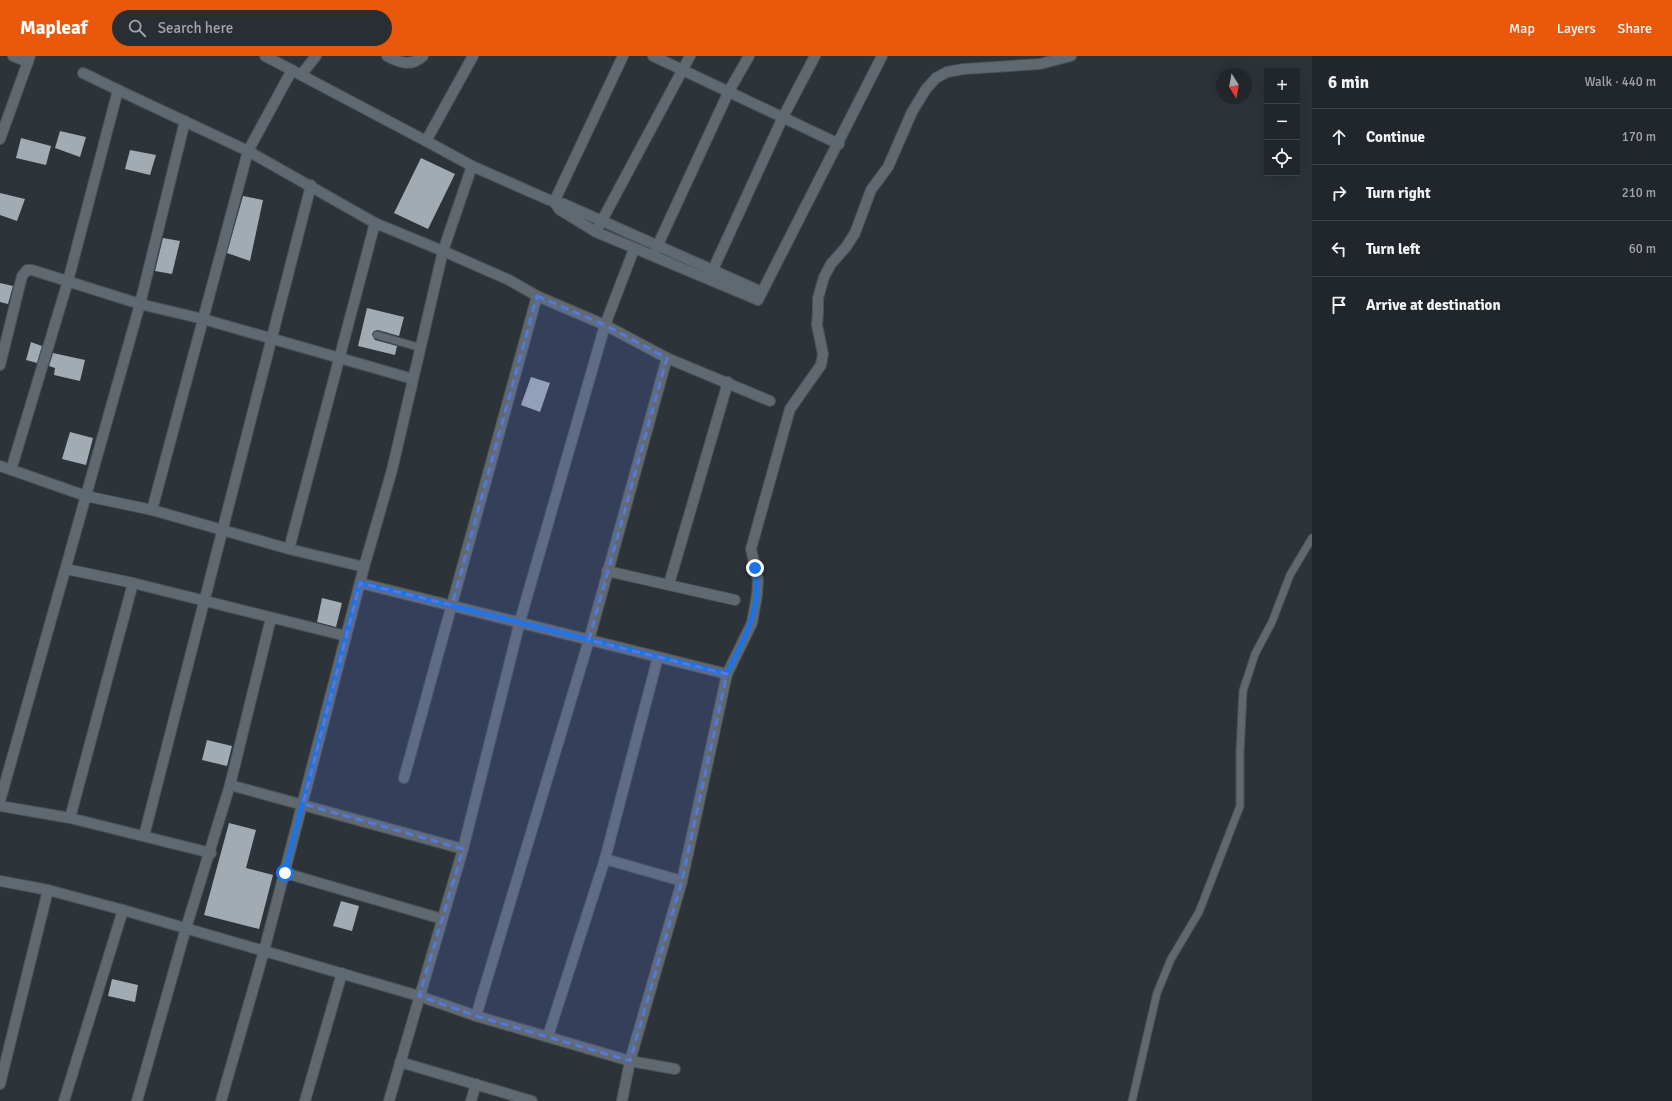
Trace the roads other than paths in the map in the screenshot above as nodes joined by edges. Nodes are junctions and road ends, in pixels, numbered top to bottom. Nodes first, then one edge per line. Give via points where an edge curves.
1 (13, 56) edge
2 (265, 56) edge
3 (316, 56) edge
4 (387, 56) edge
5 (423, 56) edge
6 (473, 56) edge
7 (623, 56) edge
8 (653, 56) edge
9 (690, 56) edge
10 (749, 56) edge
11 (814, 56) edge
12 (882, 56) edge
13 (1071, 56) edge
14 (29, 59) edge
15 (684, 70) junction
16 (83, 73) dead end
17 (297, 73) junction
18 (118, 90) junction
19 (729, 91) junction
20 (783, 117) junction
21 (185, 121) junction
22 (0, 138) edge
23 (426, 141) junction
24 (838, 144) junction
25 (248, 151) junction
26 (472, 166) junction
27 (311, 185) junction
28 (554, 202) junction
29 (601, 221) junction
30 (375, 223) junction
31 (596, 232) junction
32 (657, 246) junction
33 (634, 249) junction
34 (444, 250) junction
35 (653, 257) junction
36 (710, 275) junction
37 (68, 281) junction
38 (537, 296) junction
39 (140, 304) junction
40 (203, 319) junction
41 (605, 325) junction
42 (377, 335) dead end
43 (272, 339) junction
44 (421, 348) junction
45 (339, 358) junction
46 (667, 358) junction
47 (0, 365) edge
48 (413, 379) junction
49 (728, 382) junction
50 (770, 401) dead end
51 (0, 466) edge
52 (11, 470) junction
53 (86, 496) junction
54 (152, 510) junction
55 (222, 530) junction
56 (1312, 538) edge
57 (289, 549) junction
58 (364, 567) junction
59 (66, 569) junction
60 (607, 570) junction
61 (133, 583) junction
62 (360, 583) junction
63 (669, 584) junction
64 (735, 600) dead end
65 (204, 601) junction
66 (452, 605) junction
67 (271, 618) junction
68 (520, 621) junction
69 (346, 636) junction
70 (590, 640) junction
71 (658, 657) junction
72 (727, 674) junction
73 (404, 778) dead end
74 (230, 785) junction
75 (0, 801) edge
76 (303, 804) junction
77 (0, 806) edge
78 (70, 818) junction
79 (144, 836) junction
80 (463, 848) junction
81 (211, 853) junction
82 (605, 858) junction
83 (285, 873) junction
84 (0, 881) edge
85 (682, 881) junction
86 (48, 890) junction
87 (124, 910) junction
88 (442, 919) junction
89 (186, 928) junction
90 (264, 951) junction
91 (342, 973) junction
92 (419, 996) junction
93 (476, 1016) junction
94 (548, 1036) junction
95 (630, 1061) junction
96 (400, 1062) junction
97 (675, 1069) dead end
98 (0, 1084) edge
99 (476, 1084) junction
100 (64, 1101) edge
101 (137, 1101) edge
102 (221, 1101) edge
103 (305, 1101) edge
104 (389, 1101) edge
105 (471, 1101) edge
106 (532, 1101) edge
107 (622, 1101) edge
108 (1132, 1101) edge

1 - 14 street
2 - 17 street
3 - 17 street
4 - 5 street via 401,63 417,61
6 - 23 street
7 - 28 street
8 - 15 street
9 - 15 street
10 - 19 street
11 - 20 street
12 - 24 street
13 - 72 street via 1040,64 947,72 936,78 926,89 912,112 888,167 871,190 855,233 824,276 818,298 822,365 790,409 751,549 758,580 758,595 752,624
14 - 22 street
15 - 19 street
15 - 29 street
16 - 18 street
17 - 23 street
17 - 25 street
18 - 21 street
18 - 37 street
19 - 20 street
19 - 32 street
20 - 24 street
20 - 36 street
21 - 25 street
21 - 39 street
23 - 26 street
24 - 36 street via 758,300
25 - 27 street
25 - 40 street
26 - 28 street
26 - 34 street
27 - 30 street
27 - 43 street
28 - 29 street
28 - 31 street via 560,210
29 - 31 street
29 - 32 street
30 - 34 street
30 - 45 street
31 - 33 street
32 - 35 street
32 - 36 street
33 - 35 street
33 - 41 street
34 - 38 street
34 - 44 street
35 - 36 street
37 - 39 street
37 - 47 street via 32,270 23,272
37 - 52 street
38 - 41 street
38 - 66 street
39 - 40 street
39 - 53 street
40 - 43 street
40 - 54 street
41 - 46 street
41 - 68 street
42 - 44 lane
43 - 45 street
43 - 55 street
44 - 48 street
45 - 48 street
45 - 57 street
46 - 49 street
46 - 60 street
48 - 58 street via 392,470
49 - 50 street
49 - 63 street
51 - 52 street
52 - 53 street
53 - 54 street
53 - 59 street
54 - 55 street
55 - 57 street
55 - 65 street
56 - 108 lane via 1290,575 1272,622 1255,654 1246,683 1242,710 1240,806 1202,905 1171,959 1157,993
57 - 58 street
58 - 62 street
59 - 61 street
59 - 75 street
60 - 63 street
60 - 70 street
61 - 65 street
61 - 78 street
62 - 66 street
62 - 69 street
63 - 64 street
65 - 67 street
65 - 79 street
66 - 68 street
66 - 73 street
67 - 69 street
67 - 74 street
68 - 70 street
68 - 80 street
69 - 76 street
70 - 71 street
70 - 93 street
71 - 72 street
71 - 82 street
72 - 85 street
74 - 76 street
74 - 81 street
76 - 80 street
76 - 83 street
77 - 78 street
78 - 79 street
79 - 81 street
80 - 88 street
81 - 89 street
82 - 85 street
82 - 94 street
83 - 88 street
83 - 90 street
84 - 86 street
85 - 95 street
86 - 87 street
86 - 98 street
87 - 89 street
87 - 100 street
88 - 92 street
89 - 90 street
89 - 101 street
90 - 91 street
90 - 102 street
91 - 92 street
91 - 103 street
92 - 93 street
92 - 96 street
93 - 94 street
94 - 95 street
95 - 97 street
95 - 107 street
96 - 99 street
96 - 104 street
99 - 105 street
99 - 106 street

